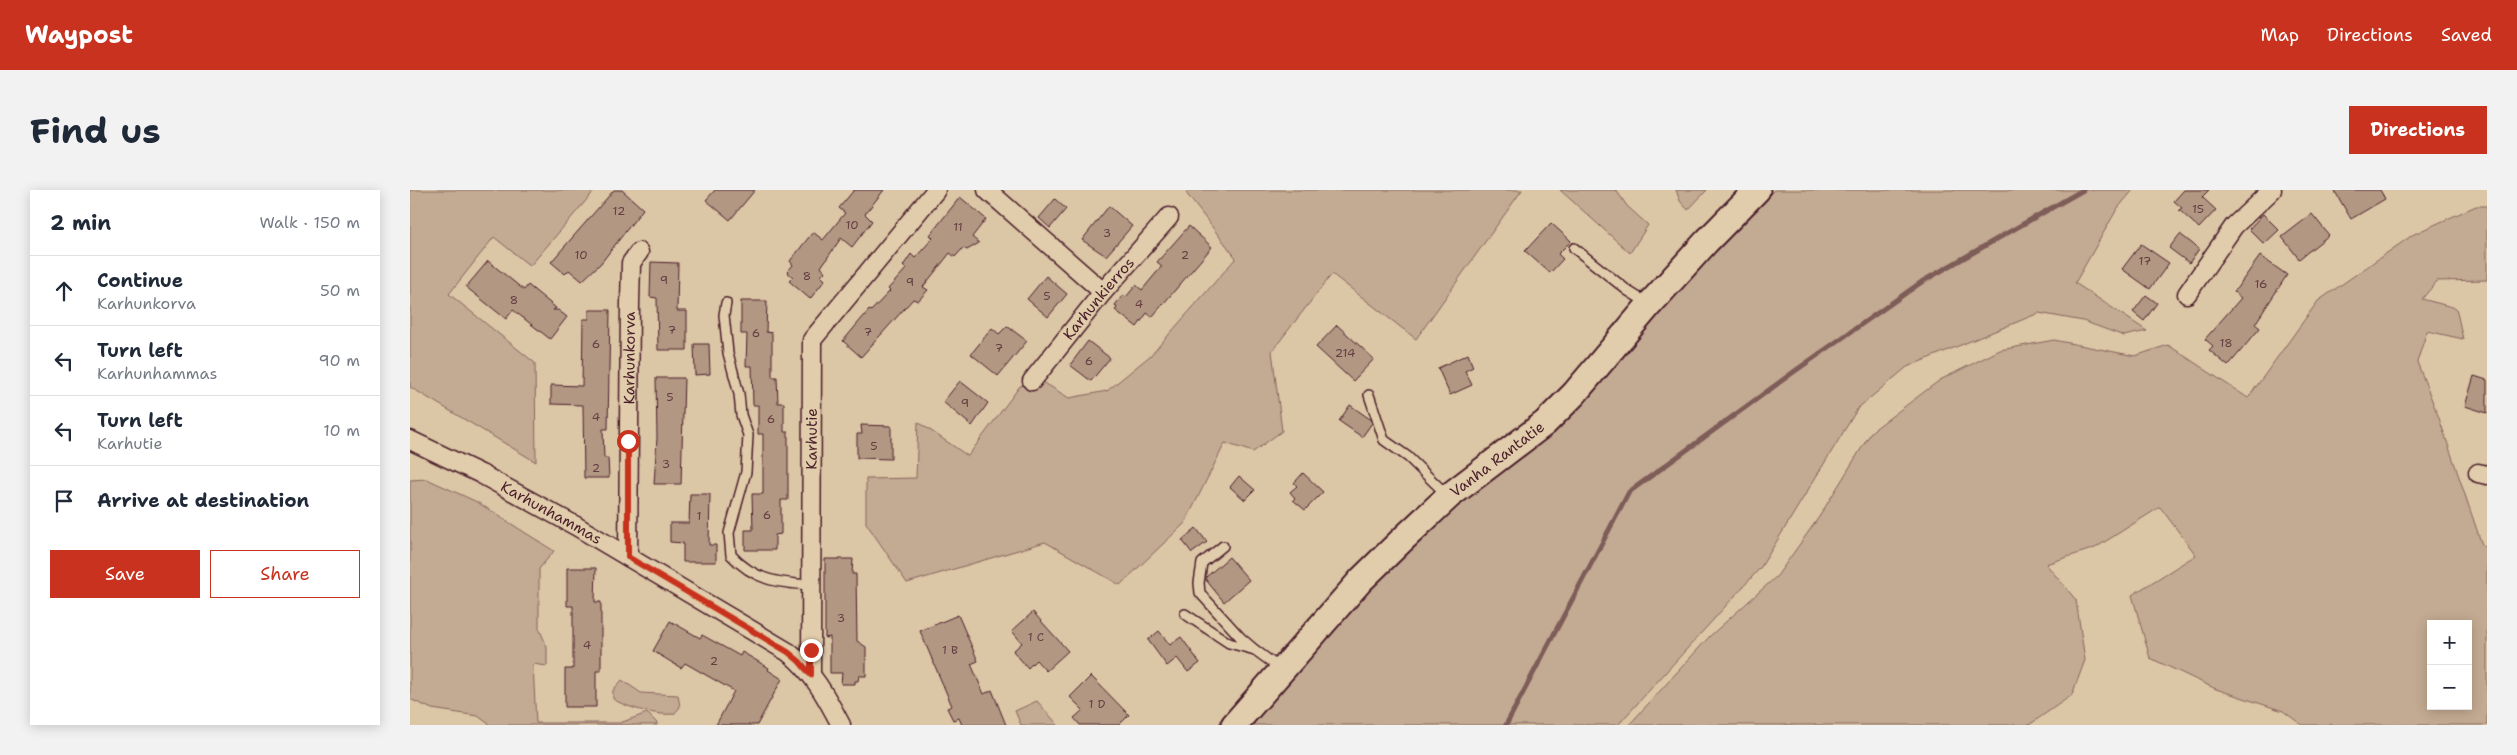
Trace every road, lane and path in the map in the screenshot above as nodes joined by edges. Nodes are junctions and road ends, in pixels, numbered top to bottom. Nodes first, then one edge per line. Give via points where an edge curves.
1 (936, 190) edge
2 (987, 190) edge
3 (1757, 190) edge
4 (2272, 190) edge
5 (1169, 217) dead end
6 (1574, 248) dead end
7 (639, 252) dead end
8 (1103, 292) junction
9 (2187, 294) dead end
10 (726, 303) dead end
11 (1650, 304) junction
12 (1032, 381) dead end
13 (1369, 395) dead end
14 (410, 440) edge
15 (1448, 496) junction
16 (1223, 546) dead end
17 (628, 557) junction
18 (811, 585) junction
19 (1185, 614) dead end
20 (1255, 650) junction
21 (1283, 670) junction
22 (811, 675) junction
23 (841, 725) edge
24 (1234, 725) edge

1 - 18 street, Karhutie via 812,340
2 - 8 street
3 - 11 main road, Vanha Rantatie
4 - 9 street via 2234,226
5 - 8 street, Karhunkierros
6 - 11 lane via 1628,291
7 - 17 street, Karhunkorva via 631,264
8 - 12 street, Karhunkierros
10 - 18 lane via 728,353 748,435 746,472 729,533 731,555 751,574 784,584
11 - 15 main road, Vanha Rantatie via 1616,347 1545,423
13 - 15 lane via 1384,440 1408,457
14 - 17 street, Karhunhammas via 481,474
15 - 21 main road, Vanha Rantatie via 1361,580
16 - 20 lane via 1202,563 1200,593
17 - 22 street, Karhunhammas via 788,652
18 - 22 street, Karhutie
19 - 20 lane via 1229,643
20 - 21 lane
21 - 24 main road, Vanha Rantatie
22 - 23 street

